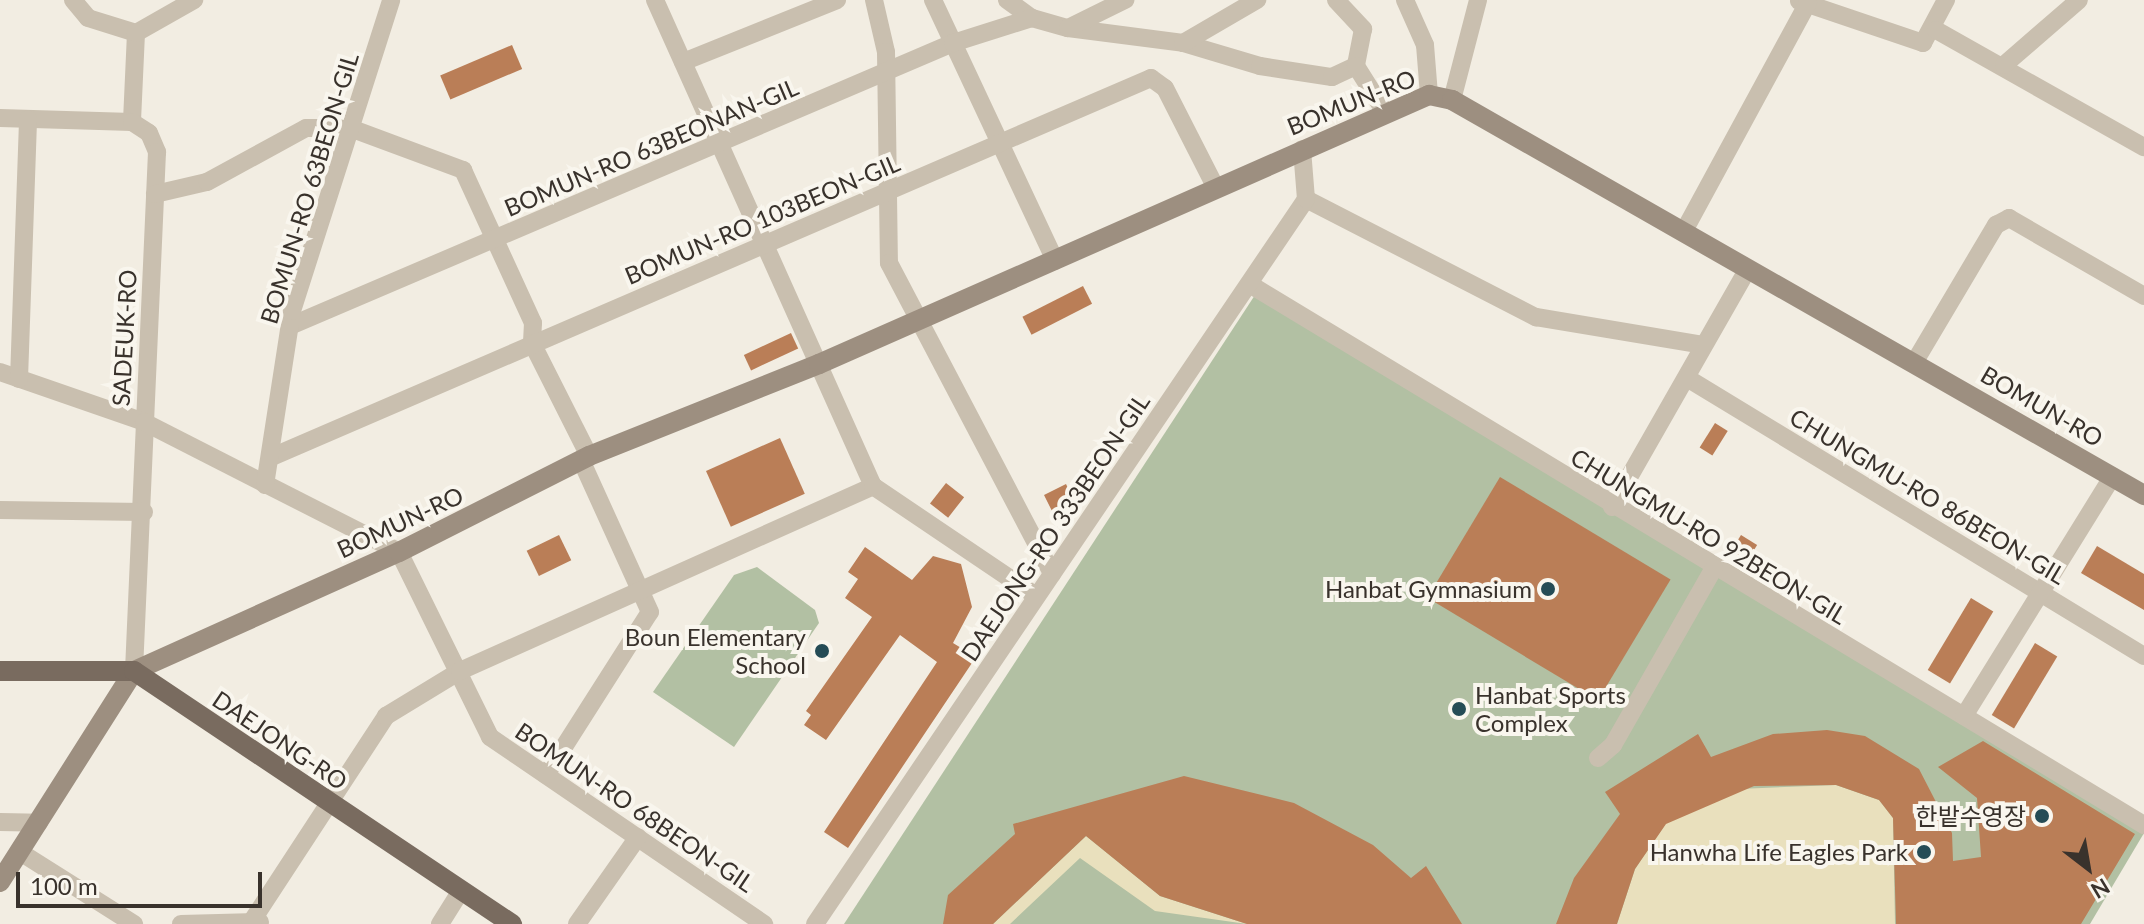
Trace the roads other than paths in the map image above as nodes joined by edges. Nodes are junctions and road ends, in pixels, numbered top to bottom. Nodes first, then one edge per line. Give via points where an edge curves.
1 (73, 0) edge
2 (194, 0) edge
3 (391, 0) edge
4 (655, 0) edge
5 (837, 0) edge
6 (874, 0) edge
7 (933, 0) edge
8 (1007, 0) edge
9 (1125, 0) edge
10 (1257, 0) edge
11 (1336, 0) edge
12 (1405, 0) edge
13 (1478, 0) edge
14 (1946, 0) edge
15 (2079, 0) edge
16 (1802, 2) edge
17 (1032, 18) junction
18 (1068, 28) junction
19 (1936, 30) junction
20 (136, 33) junction
21 (953, 43) junction
22 (1183, 43) junction
23 (683, 62) junction
24 (2004, 65) junction
25 (1356, 66) junction
26 (886, 71) junction
27 (1429, 95) junction
28 (1452, 100) junction
29 (1385, 112) junction
30 (0, 118) edge
31 (28, 119) junction
32 (132, 122) junction
33 (350, 128) junction
34 (720, 143) junction
35 (1000, 143) junction
36 (2144, 147) edge
37 (1302, 149) junction
38 (1216, 188) junction
39 (888, 191) junction
40 (155, 194) junction
41 (1306, 199) junction
42 (1684, 231) junction
43 (495, 240) junction
44 (766, 244) junction
45 (1055, 261) junction
46 (1748, 269) junction
47 (1251, 285) junction
48 (2144, 296) edge
49 (914, 316) junction
50 (290, 326) junction
51 (532, 343) junction
52 (1703, 345) junction
53 (1914, 363) junction
54 (819, 364) junction
55 (0, 372) edge
56 (1687, 378) junction
57 (19, 379) junction
58 (144, 422) junction
59 (274, 456) junction
60 (585, 459) junction
61 (2113, 476) junction
62 (265, 485) junction
63 (873, 486) junction
64 (2144, 495) edge
65 (1612, 507) junction
66 (0, 510) edge
67 (144, 512) junction
68 (399, 552) junction
69 (1714, 568) junction
70 (1052, 574) junction
71 (639, 588) junction
72 (2041, 593) junction
73 (1036, 596) junction
74 (2144, 656) edge
75 (0, 671) edge
76 (134, 671) junction
77 (460, 671) junction
78 (1964, 716) junction
79 (1598, 758) dead end
80 (546, 775) junction
81 (327, 803) junction
82 (0, 822) edge
83 (39, 823) junction
84 (2144, 825) edge
85 (638, 837) junction
86 (20, 852) junction
87 (0, 882) edge
88 (461, 891) junction
89 (255, 922) edge
90 (134, 924) edge
91 (181, 924) edge
92 (440, 924) edge
93 (512, 924) edge
94 (577, 924) edge
95 (764, 924) edge
96 (815, 924) edge

1 - 20 street via 88,18
2 - 20 street
3 - 33 street, BOMUN-RO 63BEON-GIL
4 - 23 street
5 - 23 street
6 - 26 street
7 - 21 street
8 - 17 street
9 - 18 street
10 - 22 street
11 - 25 street via 1363,29
12 - 27 street via 1425,45
13 - 28 street
14 - 19 street
15 - 24 street
16 - 19 street via 1923,43
16 - 42 street
17 - 18 street
17 - 21 street, BOMUN-RO 63BEONAN-GIL
18 - 22 street
19 - 24 street
20 - 32 street
21 - 26 street, BOMUN-RO 63BEONAN-GIL
21 - 35 street
22 - 25 street via 1332,77
23 - 34 street
24 - 36 street
25 - 29 street
26 - 34 street, BOMUN-RO 63BEONAN-GIL
26 - 39 street
27 - 28 main road, BOMUN-RO
27 - 29 main road, BOMUN-RO
28 - 42 main road, BOMUN-RO
29 - 37 main road, BOMUN-RO
30 - 31 street
31 - 32 street
31 - 57 street
32 - 40 street, SADEUK-RO via 149,133 157,152
33 - 40 street via 306,128 207,182
33 - 43 street via 463,170
33 - 50 street, BOMUN-RO 63BEON-GIL
34 - 43 street, BOMUN-RO 63BEONAN-GIL
34 - 44 street
35 - 38 street, BOMUN-RO 103BEON-GIL via 1151,78 1165,88
35 - 39 street, BOMUN-RO 103BEON-GIL
35 - 45 street
37 - 38 main road, BOMUN-RO
37 - 41 street
38 - 45 main road, BOMUN-RO
39 - 44 street, BOMUN-RO 103BEON-GIL
39 - 49 street via 889,263
40 - 58 street, SADEUK-RO
41 - 47 street, DAEJONG-RO 333BEON-GIL
41 - 52 street via 1536,317
42 - 46 main road, BOMUN-RO
43 - 50 street, BOMUN-RO 63BEONAN-GIL
43 - 51 street via 533,323
44 - 51 street, BOMUN-RO 103BEON-GIL
44 - 54 street
45 - 49 main road, BOMUN-RO
46 - 52 street
46 - 53 main road, BOMUN-RO
47 - 65 street, CHUNGMU-RO 92BEON-GIL
47 - 70 street, DAEJONG-RO 333BEON-GIL
48 - 53 street via 2009,218 1996,225 1992,240
49 - 54 main road, BOMUN-RO
49 - 70 street
50 - 59 street, BOMUN-RO 63BEON-GIL
51 - 59 street, BOMUN-RO 103BEON-GIL
51 - 60 street
52 - 56 street
53 - 61 main road, BOMUN-RO
54 - 60 main road, BOMUN-RO
54 - 63 street
55 - 57 street
56 - 65 street
56 - 72 street, CHUNGMU-RO 86BEON-GIL
57 - 58 street
58 - 62 street
58 - 67 street, SADEUK-RO
59 - 62 street, BOMUN-RO 63BEON-GIL
60 - 68 main road, BOMUN-RO
60 - 71 street
61 - 64 main road, BOMUN-RO
61 - 72 street
62 - 68 street
63 - 71 street
63 - 73 street
65 - 69 street, CHUNGMU-RO 92BEON-GIL
66 - 67 street
67 - 76 street, SADEUK-RO
68 - 76 main road, BOMUN-RO
68 - 77 street, BOMUN-RO 68BEON-GIL
69 - 78 street, CHUNGMU-RO 92BEON-GIL
69 - 79 street via 1613,745
70 - 73 street, DAEJONG-RO 333BEON-GIL
71 - 77 street
71 - 80 street via 650,612 640,635
72 - 74 street, CHUNGMU-RO 86BEON-GIL
72 - 78 street
73 - 96 street, DAEJONG-RO 333BEON-GIL
75 - 76 main road
76 - 81 main road, DAEJONG-RO
76 - 83 main road
77 - 80 street, BOMUN-RO 68BEON-GIL via 490,737
77 - 81 street via 386,716
78 - 84 street, CHUNGMU-RO 92BEON-GIL
80 - 85 street, BOMUN-RO 68BEON-GIL
81 - 88 main road, DAEJONG-RO
81 - 89 street
82 - 83 street
83 - 86 main road
85 - 94 street
85 - 95 street, BOMUN-RO 68BEON-GIL
86 - 87 main road
86 - 90 street
88 - 92 street
88 - 93 main road, DAEJONG-RO
89 - 91 street

